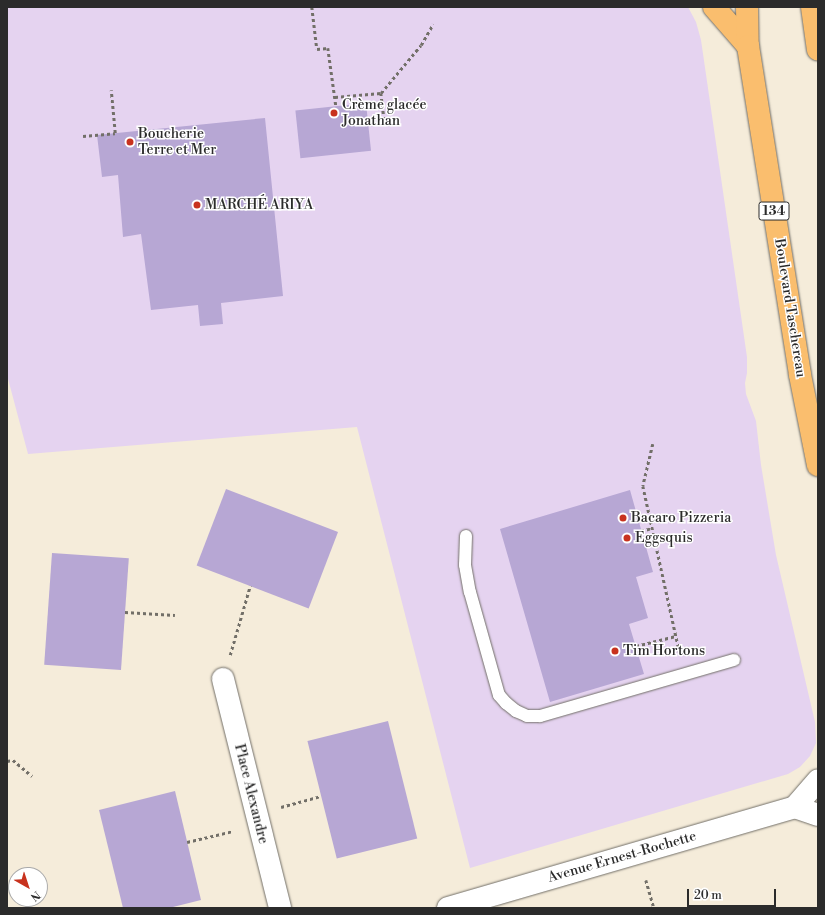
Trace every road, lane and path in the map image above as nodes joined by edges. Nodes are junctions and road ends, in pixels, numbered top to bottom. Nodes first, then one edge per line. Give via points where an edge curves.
1 (312, 7) edge
2 (714, 7) edge
3 (748, 7) edge
4 (812, 7) edge
5 (434, 24) dead end
6 (748, 46) junction
7 (818, 50) edge
8 (110, 90) dead end
9 (381, 93) junction
10 (335, 97) junction
11 (336, 106) dead end
12 (385, 124) dead end
13 (84, 136) dead end
14 (653, 444) dead end
15 (818, 465) edge
16 (652, 528) junction
17 (641, 531) dead end
18 (466, 536) dead end
19 (250, 586) dead end
20 (125, 612) dead end
21 (175, 615) dead end
22 (676, 636) junction
23 (636, 646) dead end
24 (681, 657) dead end
25 (734, 660) dead end
26 (223, 679) joint
27 (7, 761) edge
28 (32, 776) dead end
29 (818, 781) edge
30 (321, 796) dead end
31 (795, 807) junction
32 (818, 815) edge
33 (257, 819) junction
34 (187, 842) dead end
35 (646, 880) dead end
36 (280, 908) edge
37 (448, 908) edge
38 (654, 908) edge

1 - 10 path via 317,49 328,48
2 - 6 main road
3 - 6 main road, Boulevard Taschereau / 134
4 - 7 main road
5 - 9 path via 421,45
6 - 15 main road, Boulevard Taschereau / 134 via 799,368
8 - 13 path via 115,133
9 - 10 path
9 - 12 path
10 - 11 path
14 - 16 path via 643,486
16 - 17 path
16 - 22 path
18 - 25 lane via 465,565 470,592 499,695 506,704 527,716 540,716
19 - 26 path
20 - 21 path
22 - 23 path
22 - 24 path
26 - 33 street, Place Alexandre
27 - 28 path via 13,760
29 - 31 street
30 - 33 path
31 - 32 street
31 - 37 street, Avenue Ernest-Rochette
33 - 34 path
33 - 36 street, Place Alexandre
35 - 38 path

